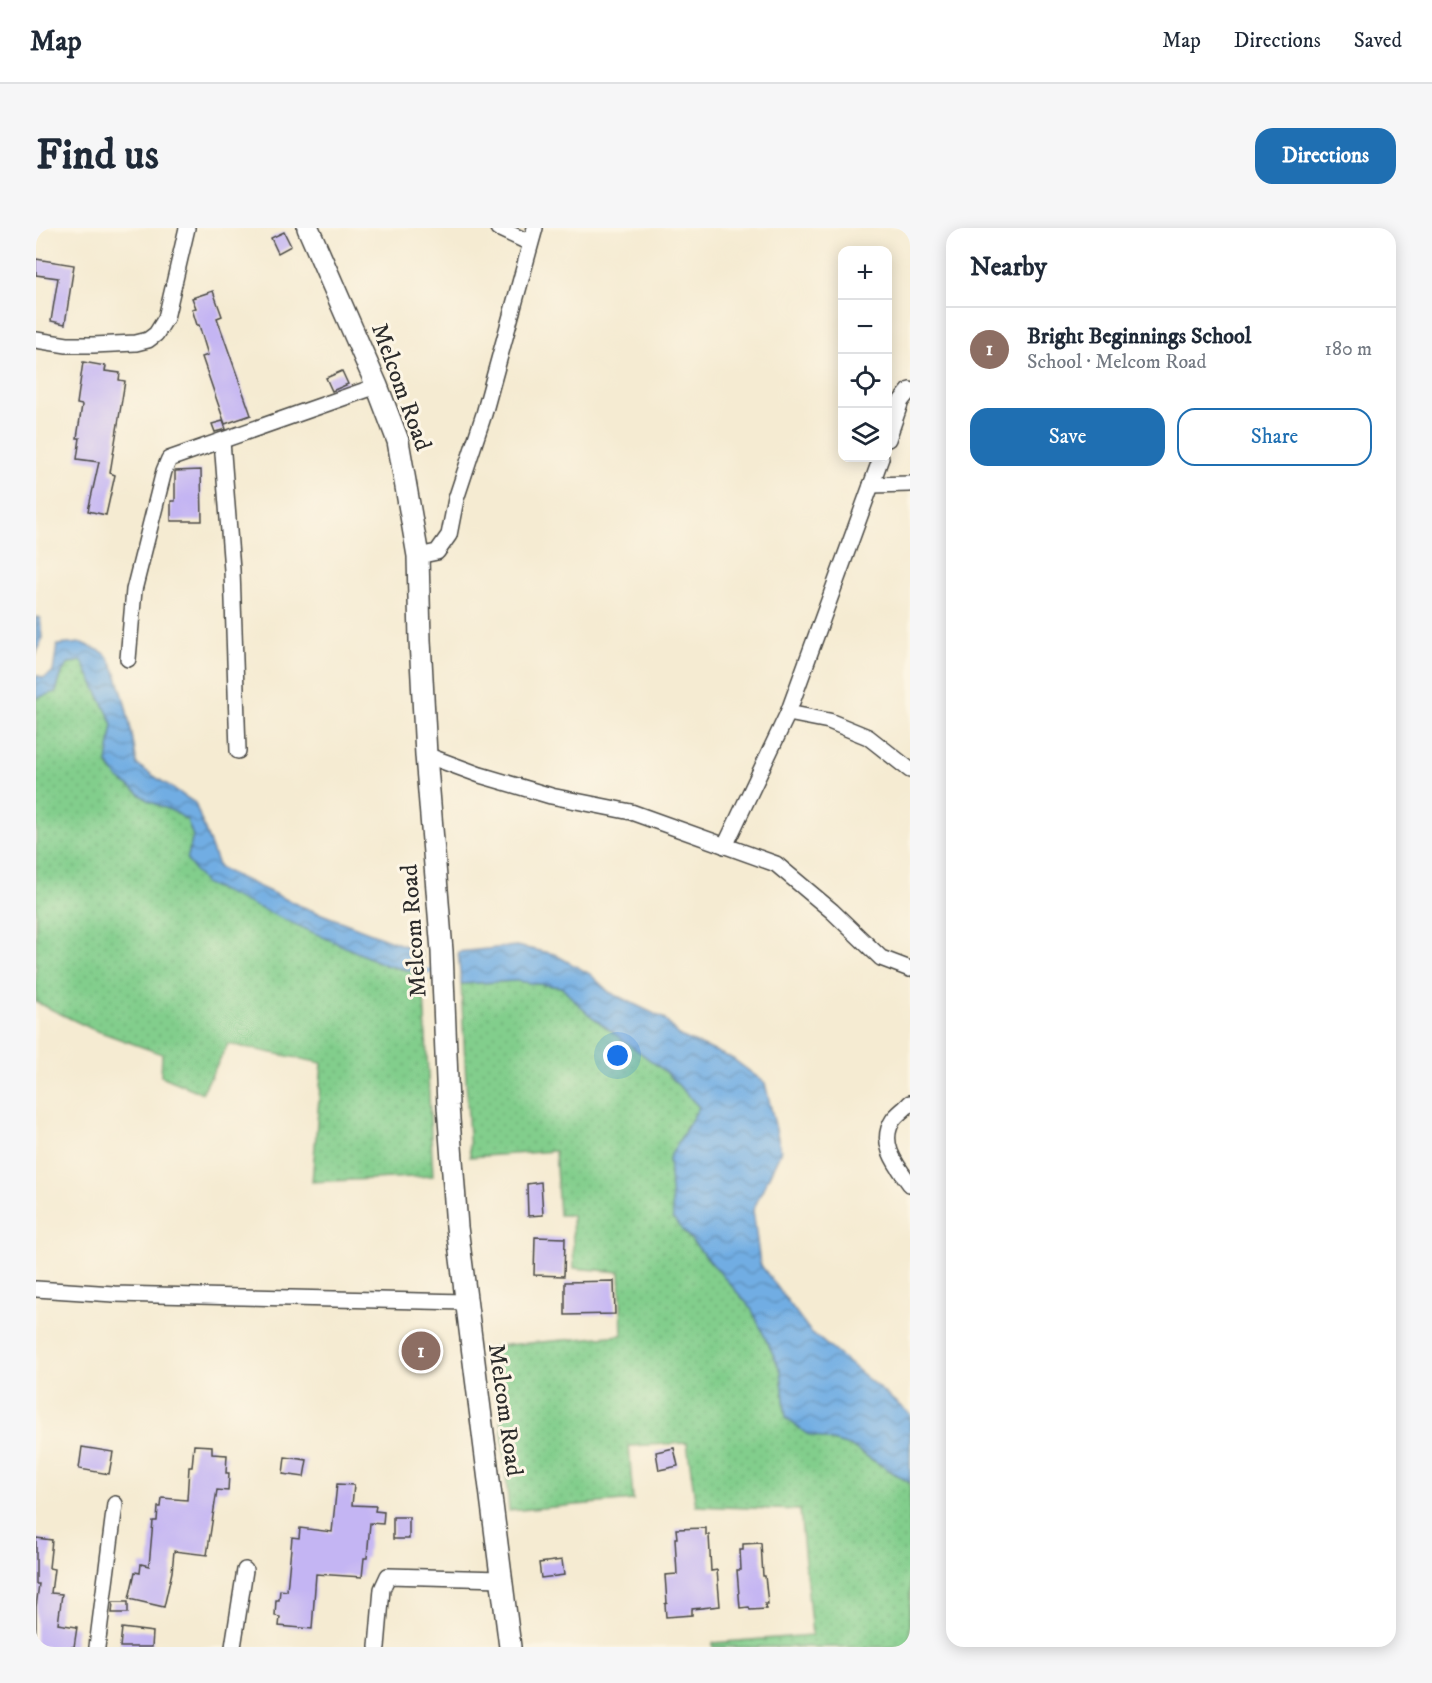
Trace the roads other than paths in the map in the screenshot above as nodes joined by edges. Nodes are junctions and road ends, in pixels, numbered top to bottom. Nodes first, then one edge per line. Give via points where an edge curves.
1 (187, 228) edge
2 (308, 228) edge
3 (498, 228) edge
4 (535, 228) edge
5 (530, 243) junction
6 (36, 340) edge
7 (378, 386) junction
8 (910, 390) edge
9 (892, 427) edge
10 (222, 441) junction
11 (879, 462) edge
12 (871, 484) junction
13 (910, 484) edge
14 (418, 556) junction
15 (128, 659) dead end
16 (788, 713) junction
17 (238, 751) dead end
18 (426, 755) junction
19 (910, 770) edge
20 (725, 846) junction
21 (910, 969) edge
22 (910, 1103) edge
23 (910, 1184) edge
24 (36, 1289) edge
25 (465, 1302) junction
26 (116, 1504) dead end
27 (245, 1570) dead end
28 (502, 1579) junction
29 (96, 1647) edge
30 (233, 1647) edge
31 (377, 1647) edge
32 (510, 1647) edge

1 - 6 street via 166,318 148,340 67,345
2 - 7 main road, Melcom Road
3 - 5 street
4 - 5 street
5 - 14 street via 449,535 438,552
7 - 10 street
7 - 14 main road, Melcom Road via 398,441
8 - 9 street via 901,401
10 - 15 street via 173,456 166,463 134,590
10 - 17 street
11 - 12 street
12 - 13 street
12 - 16 street
14 - 18 main road, Melcom Road
16 - 19 street via 829,721 868,737
16 - 20 street
18 - 20 street via 551,796 631,812
18 - 25 main road, Melcom Road via 442,951 448,1106
20 - 21 street via 776,864 881,958
22 - 23 street via 892,1121 887,1138 895,1163
24 - 25 street
25 - 28 main road, Melcom Road
26 - 29 street
27 - 30 street
28 - 31 street via 388,1576 382,1589
28 - 32 main road, Melcom Road

